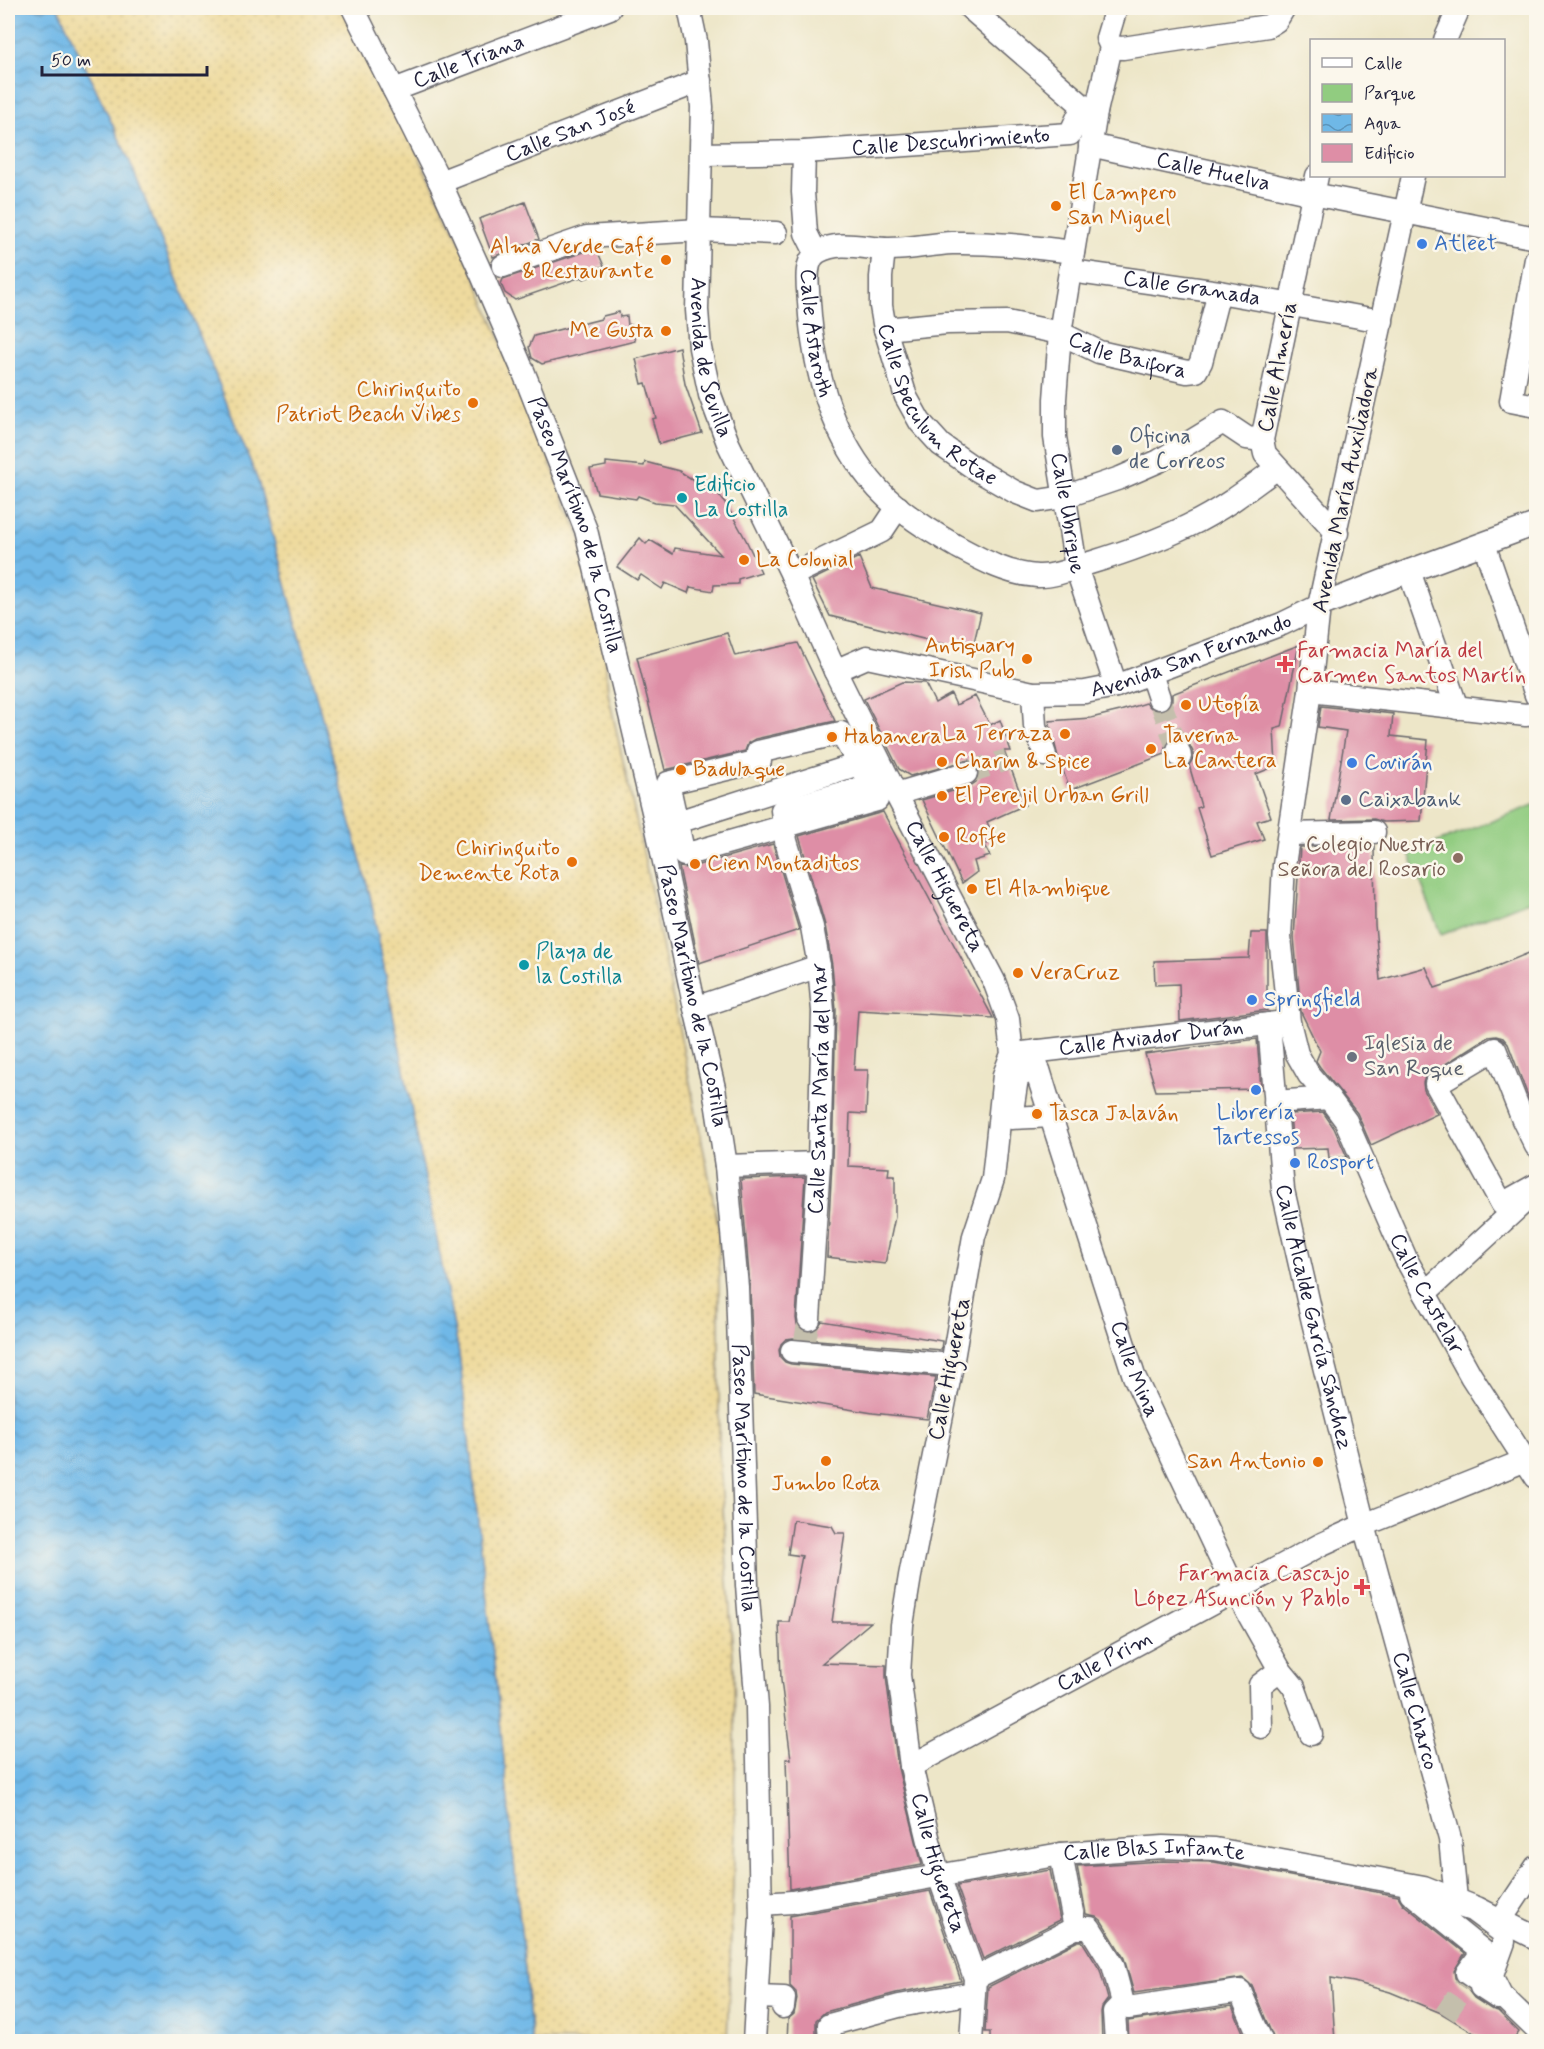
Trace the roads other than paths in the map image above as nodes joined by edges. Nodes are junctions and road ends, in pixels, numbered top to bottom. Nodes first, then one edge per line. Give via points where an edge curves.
1 (353, 8) edge
2 (610, 8) edge
3 (688, 8) edge
4 (970, 8) edge
5 (1116, 8) edge
6 (1284, 8) edge
7 (1459, 8) edge
8 (1445, 39) edge
9 (1111, 47) junction
10 (700, 81) junction
11 (394, 90) junction
12 (1089, 109) junction
13 (1090, 145) junction
14 (802, 152) junction
15 (702, 154) junction
16 (1413, 177) edge
17 (440, 182) junction
18 (1315, 184) edge
19 (1406, 212) junction
20 (699, 230) junction
21 (776, 234) dead end
22 (1536, 238) edge
23 (884, 249) junction
24 (816, 253) junction
25 (1536, 259) edge
26 (1072, 261) junction
27 (503, 266) dead end
28 (1219, 292) junction
29 (1290, 305) junction
30 (1382, 321) junction
31 (885, 329) junction
32 (1060, 333) junction
33 (1536, 406) edge
34 (1262, 440) junction
35 (1278, 468) junction
36 (1064, 497) junction
37 (898, 507) junction
38 (1536, 524) edge
39 (1337, 533) junction
40 (1484, 544) junction
41 (1076, 567) junction
42 (1409, 571) junction
43 (792, 575) junction
44 (1319, 606) junction
45 (835, 671) junction
46 (1151, 674) junction
47 (1116, 686) junction
48 (1310, 691) junction
49 (1033, 693) junction
50 (1536, 695) edge
51 (1160, 698) tunnel mouth
52 (1457, 708) junction
53 (1536, 713) edge
54 (1045, 755) dead end
55 (868, 761) junction
56 (966, 773) tunnel mouth
57 (886, 787) junction
58 (690, 818) dead end
59 (784, 827) junction
60 (1374, 832) dead end
61 (1289, 834) junction
62 (819, 966) junction
63 (694, 1008) junction
64 (1276, 1025) junction
65 (1012, 1054) junction
66 (1036, 1061) junction
67 (1328, 1099) junction
68 (1276, 1105) junction
69 (1051, 1117) junction
70 (1536, 1146) edge
71 (819, 1163) junction
72 (726, 1166) junction
73 (1536, 1185) edge
74 (1536, 1194) edge
75 (1425, 1293) junction
76 (809, 1319) tunnel mouth
77 (800, 1350) dead end
78 (952, 1365) junction
79 (1533, 1465) edge
80 (1364, 1525) junction
81 (1236, 1592) junction
82 (1281, 1670) junction
83 (1261, 1727) dead end
84 (1311, 1734) dead end
85 (911, 1766) junction
86 (1061, 1854) junction
87 (1536, 1867) edge
88 (939, 1876) junction
89 (1425, 1891) junction
90 (1456, 1899) junction
91 (761, 1904) junction
92 (1075, 1928) junction
93 (1518, 1929) edge
94 (1483, 1978) junction
95 (974, 1985) junction
96 (756, 1997) junction
97 (1126, 2005) junction
98 (783, 2007) dead end
99 (1536, 2031) edge
100 (830, 2033) edge
101 (754, 2042) edge
102 (971, 2042) edge
103 (1116, 2042) edge
104 (1262, 2042) edge
105 (1529, 2042) edge

1 - 11 street, Paseo Marítimo de la Costilla
2 - 11 street, Calle Triana
3 - 10 street, Avenida de Sevilla
4 - 12 street
5 - 9 street via 1107,38
6 - 9 street via 1268,26
7 - 8 street
9 - 12 street
10 - 15 street, Avenida de Sevilla
10 - 17 street, Calle San José
11 - 17 street, Paseo Marítimo de la Costilla
12 - 13 street, Calle Ubrique
12 - 14 street, Calle Descubrimiento via 1070,134
13 - 18 street, Calle Huelva
13 - 26 street, Calle Ubrique
14 - 15 street
14 - 24 street via 806,233
15 - 20 street, Avenida de Sevilla
16 - 19 street, Avenida María Auxiliadora
17 - 63 street, Paseo Marítimo de la Costilla via 524,373 586,530 656,824
18 - 19 street, Calle Huelva
18 - 29 street, Calle Almería
19 - 22 street, Calle Huelva
19 - 30 street, Avenida María Auxiliadora
20 - 21 street
20 - 27 street via 587,237
20 - 43 street, Avenida de Sevilla via 697,310 710,395 728,442
23 - 24 street, Calle Astaroth via 834,246
23 - 26 street, Calle Astaroth via 1007,243
23 - 31 street, Calle Speculum Rotae via 881,306
24 - 37 street, Calle Astaroth via 809,263 807,278 811,336 822,384 838,431 864,472
25 - 33 street via 1511,400
26 - 28 street, Calle Granada
26 - 32 street, Calle Ubrique
28 - 29 street, Calle Granada
28 - 32 street, Calle Baifora via 1202,362 1196,371 1099,352
29 - 30 street, Calle Granada
29 - 34 street, Calle Almería
30 - 39 street, Avenida María Auxiliadora
31 - 32 street via 1007,322
31 - 36 street, Calle Speculum Rotae via 906,397 920,422 941,445 1015,492 1038,501
32 - 36 street, Calle Ubrique via 1055,428
34 - 35 street, Calle Almería via 1265,453
34 - 36 street, Calle Speculum Rotae via 1246,438 1223,422 1159,462
35 - 39 street, Calle Almería
35 - 41 street, Calle Astaroth via 1191,525 1142,547
36 - 41 street, Calle Ubrique
37 - 41 street, Calle Astaroth via 940,537 1016,574 1040,576
37 - 43 street via 882,531
38 - 40 street, Avenida San Fernando
39 - 44 street, Avenida María Auxiliadora
40 - 42 street, Avenida San Fernando
40 - 50 street
41 - 47 street, Calle Ubrique
42 - 44 street, Avenida San Fernando
42 - 52 street
43 - 45 street, Avenida de Sevilla
44 - 46 street, Avenida San Fernando
44 - 48 street, Avenida María Auxiliadora
45 - 49 street, Avenida San Fernando via 867,657
45 - 55 street, Avenida de Sevilla
46 - 47 street, Avenida San Fernando
46 - 51 street
47 - 49 street, Avenida San Fernando via 1085,692
48 - 52 street
48 - 61 street, Avenida María Auxiliadora
49 - 54 street via 1035,726
52 - 53 street
55 - 57 street, Calle Higuereta
55 - 58 street
55 - 59 street via 841,734 758,752 760,761 668,783 684,855
56 - 57 street
57 - 59 street via 877,800
57 - 65 street, Calle Higuereta via 994,981 1008,1019
59 - 62 street, Calle Santa María del Mar
60 - 61 street
61 - 64 street, Avenida María Auxiliadora
62 - 63 street
62 - 71 street, Calle Santa María del Mar via 823,1011
63 - 72 street, Paseo Marítimo de la Costilla via 714,1088
64 - 66 street, Calle Aviador Durán
64 - 67 street, Calle Castelar via 1286,1027 1301,1073
64 - 68 street via 1261,1034 1263,1102
65 - 66 street, Calle Aviador Durán
65 - 78 street, Calle Higuereta via 1004,1075 993,1179 974,1236
66 - 69 street, Calle Mina
66 - 69 street via 1017,1078 1011,1118
67 - 68 street via 1328,1103
67 - 75 street, Calle Castelar via 1346,1121 1397,1240
68 - 80 street, Calle Alcalde García Sánchez via 1283,1190
69 - 81 street, Calle Mina via 1134,1376
70 - 73 street via 1495,1049 1436,1084 1502,1204
71 - 72 street
71 - 76 street, Calle Santa María del Mar
72 - 91 street, Paseo Marítimo de la Costilla via 737,1287 746,1574 757,1707
74 - 75 street via 1520,1203
75 - 79 street, Calle Castelar via 1472,1376
77 - 78 street
78 - 85 street, Calle Higuereta via 902,1625 899,1676
79 - 80 street, Calle Prim
80 - 81 street, Calle Prim
80 - 90 street, Calle Charco via 1450,1839
81 - 82 street, Calle Mina
81 - 85 street, Calle Prim
82 - 83 street via 1260,1685
82 - 84 street, Calle Mina via 1294,1687
85 - 88 street, Calle Higuereta
86 - 88 street, Calle Blas Infante
86 - 89 street, Calle Blas Infante via 1163,1847 1215,1849
86 - 92 street
87 - 93 street
88 - 91 street, Calle Blas Infante
88 - 95 street, Calle Higuereta
89 - 90 street, Calle Blas Infante
89 - 94 street via 1472,1910 1503,1933 1504,1942
90 - 93 street, Calle Blas Infante
91 - 96 street, Paseo Marítimo de la Costilla
92 - 95 street
92 - 97 street via 1090,1928 1113,1965
93 - 94 street via 1495,1976
94 - 99 street
95 - 100 street via 899,2006
95 - 102 street
96 - 98 street via 784,1998
96 - 101 street, Paseo Marítimo de la Costilla
97 - 103 street via 1114,2012
97 - 104 street via 1240,1990
99 - 105 street

